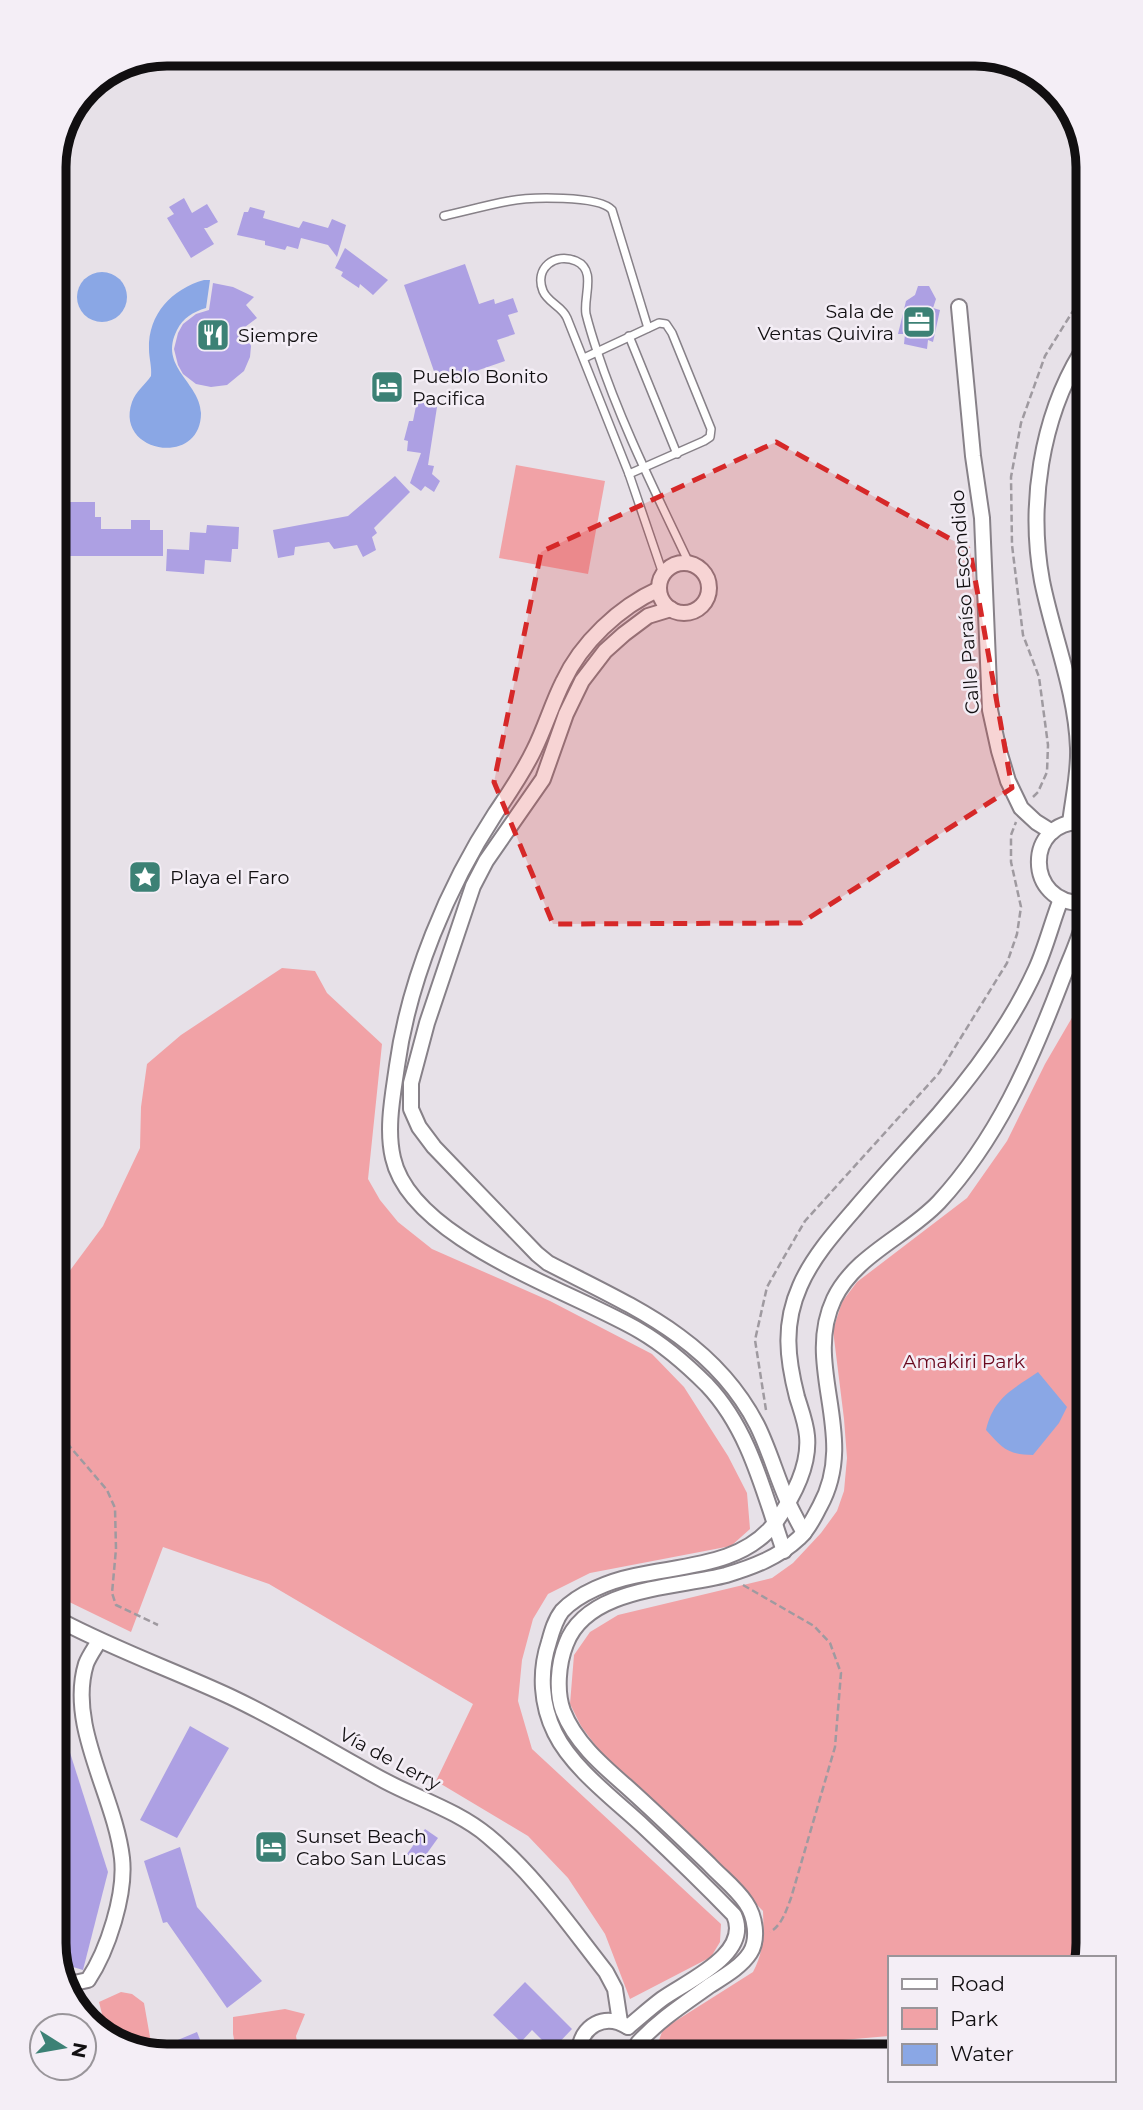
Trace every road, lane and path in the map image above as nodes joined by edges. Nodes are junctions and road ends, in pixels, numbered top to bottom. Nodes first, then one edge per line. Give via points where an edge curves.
1 (444, 216) dead end
2 (959, 307) dead end
3 (648, 328) junction
4 (629, 336) junction
5 (598, 352) junction
6 (584, 358) junction
7 (1076, 363) edge
8 (677, 454) junction
9 (644, 469) junction
10 (629, 474) junction
11 (689, 563) junction
12 (663, 574) junction
13 (659, 589) junction
14 (671, 609) junction
15 (1076, 727) edge
16 (1021, 808) junction
17 (1076, 822) edge
18 (1052, 832) junction
19 (1061, 899) junction
20 (1076, 903) edge
21 (1076, 946) edge
22 (761, 1434) junction
23 (67, 1444) edge
24 (787, 1501) junction
25 (774, 1523) junction
26 (804, 1533) junction
27 (784, 1551) junction
28 (724, 1575) junction
29 (67, 1624) edge
30 (158, 1625) dead end
31 (99, 1641) junction
32 (755, 1938) junction
33 (75, 1983) edge
34 (624, 2025) junction
35 (581, 2044) edge
36 (636, 2044) edge
37 (641, 2044) edge

1 - 3 lane via 532,199 608,205
2 - 16 street, Calle Paraíso Escondido via 982,519 990,710 1002,761
3 - 4 lane
3 - 8 lane via 666,324 672,333 711,429 710,437
4 - 5 lane
4 - 8 lane
5 - 6 lane
5 - 6 lane via 586,315 585,268 573,260 547,263 542,271 543,290 565,312
5 - 9 lane
6 - 10 lane
7 - 15 street via 1058,399 1042,457 1037,498 1042,581
8 - 9 lane
9 - 10 lane
9 - 11 lane
10 - 12 lane
11 - 12 street via 674,564
11 - 14 street via 707,577 706,600 686,613
12 - 13 street
13 - 14 street
13 - 25 street via 623,611 575,660 527,763 462,869 424,964 405,1027 390,1138 393,1159 407,1191 451,1231 639,1331 709,1387 729,1412 750,1455
14 - 22 street via 643,619 592,666 574,696 543,779 472,886 427,1023 411,1083 411,1109 435,1147 527,1246 548,1263 672,1329 726,1378
16 - 18 street, Calle Paraíso Escondido
16 - 22 path via 1011,835 1011,862 1021,907 1007,963 939,1073 805,1221 767,1287 755,1340 766,1414
17 - 18 street
18 - 19 street via 1044,842 1038,868 1050,892
19 - 20 street
19 - 24 street via 1038,965 975,1071 833,1235 802,1282 790,1311 787,1348 807,1448 801,1476
21 - 26 street via 1022,1078 998,1124 938,1203 872,1255 835,1297 827,1322 824,1370 836,1454 827,1493
22 - 24 street
23 - 30 path via 107,1490 115,1508 112,1593 116,1605
24 - 25 street
24 - 26 street
25 - 27 street
25 - 34 street via 734,1555 598,1588 562,1612 546,1649 544,1697 548,1716 565,1748 595,1782 690,1869 738,1924 733,1945 722,1960
26 - 27 street
27 - 28 street
28 - 32 path via 814,1626 830,1643 841,1673 835,1747 791,1898 776,1928
28 - 32 street via 632,1594 585,1618 571,1632 564,1649 561,1703 575,1734 598,1761 737,1892 754,1918
29 - 31 street, Vía de Lerry
31 - 33 street via 86,1663 83,1717 122,1858 120,1900 88,1980
31 - 34 street, Vía de Lerry via 231,1698 487,1835 530,1877 606,1972
32 - 37 street via 752,1951 737,1967 657,2022
34 - 35 street via 600,2021 584,2033
34 - 36 street

